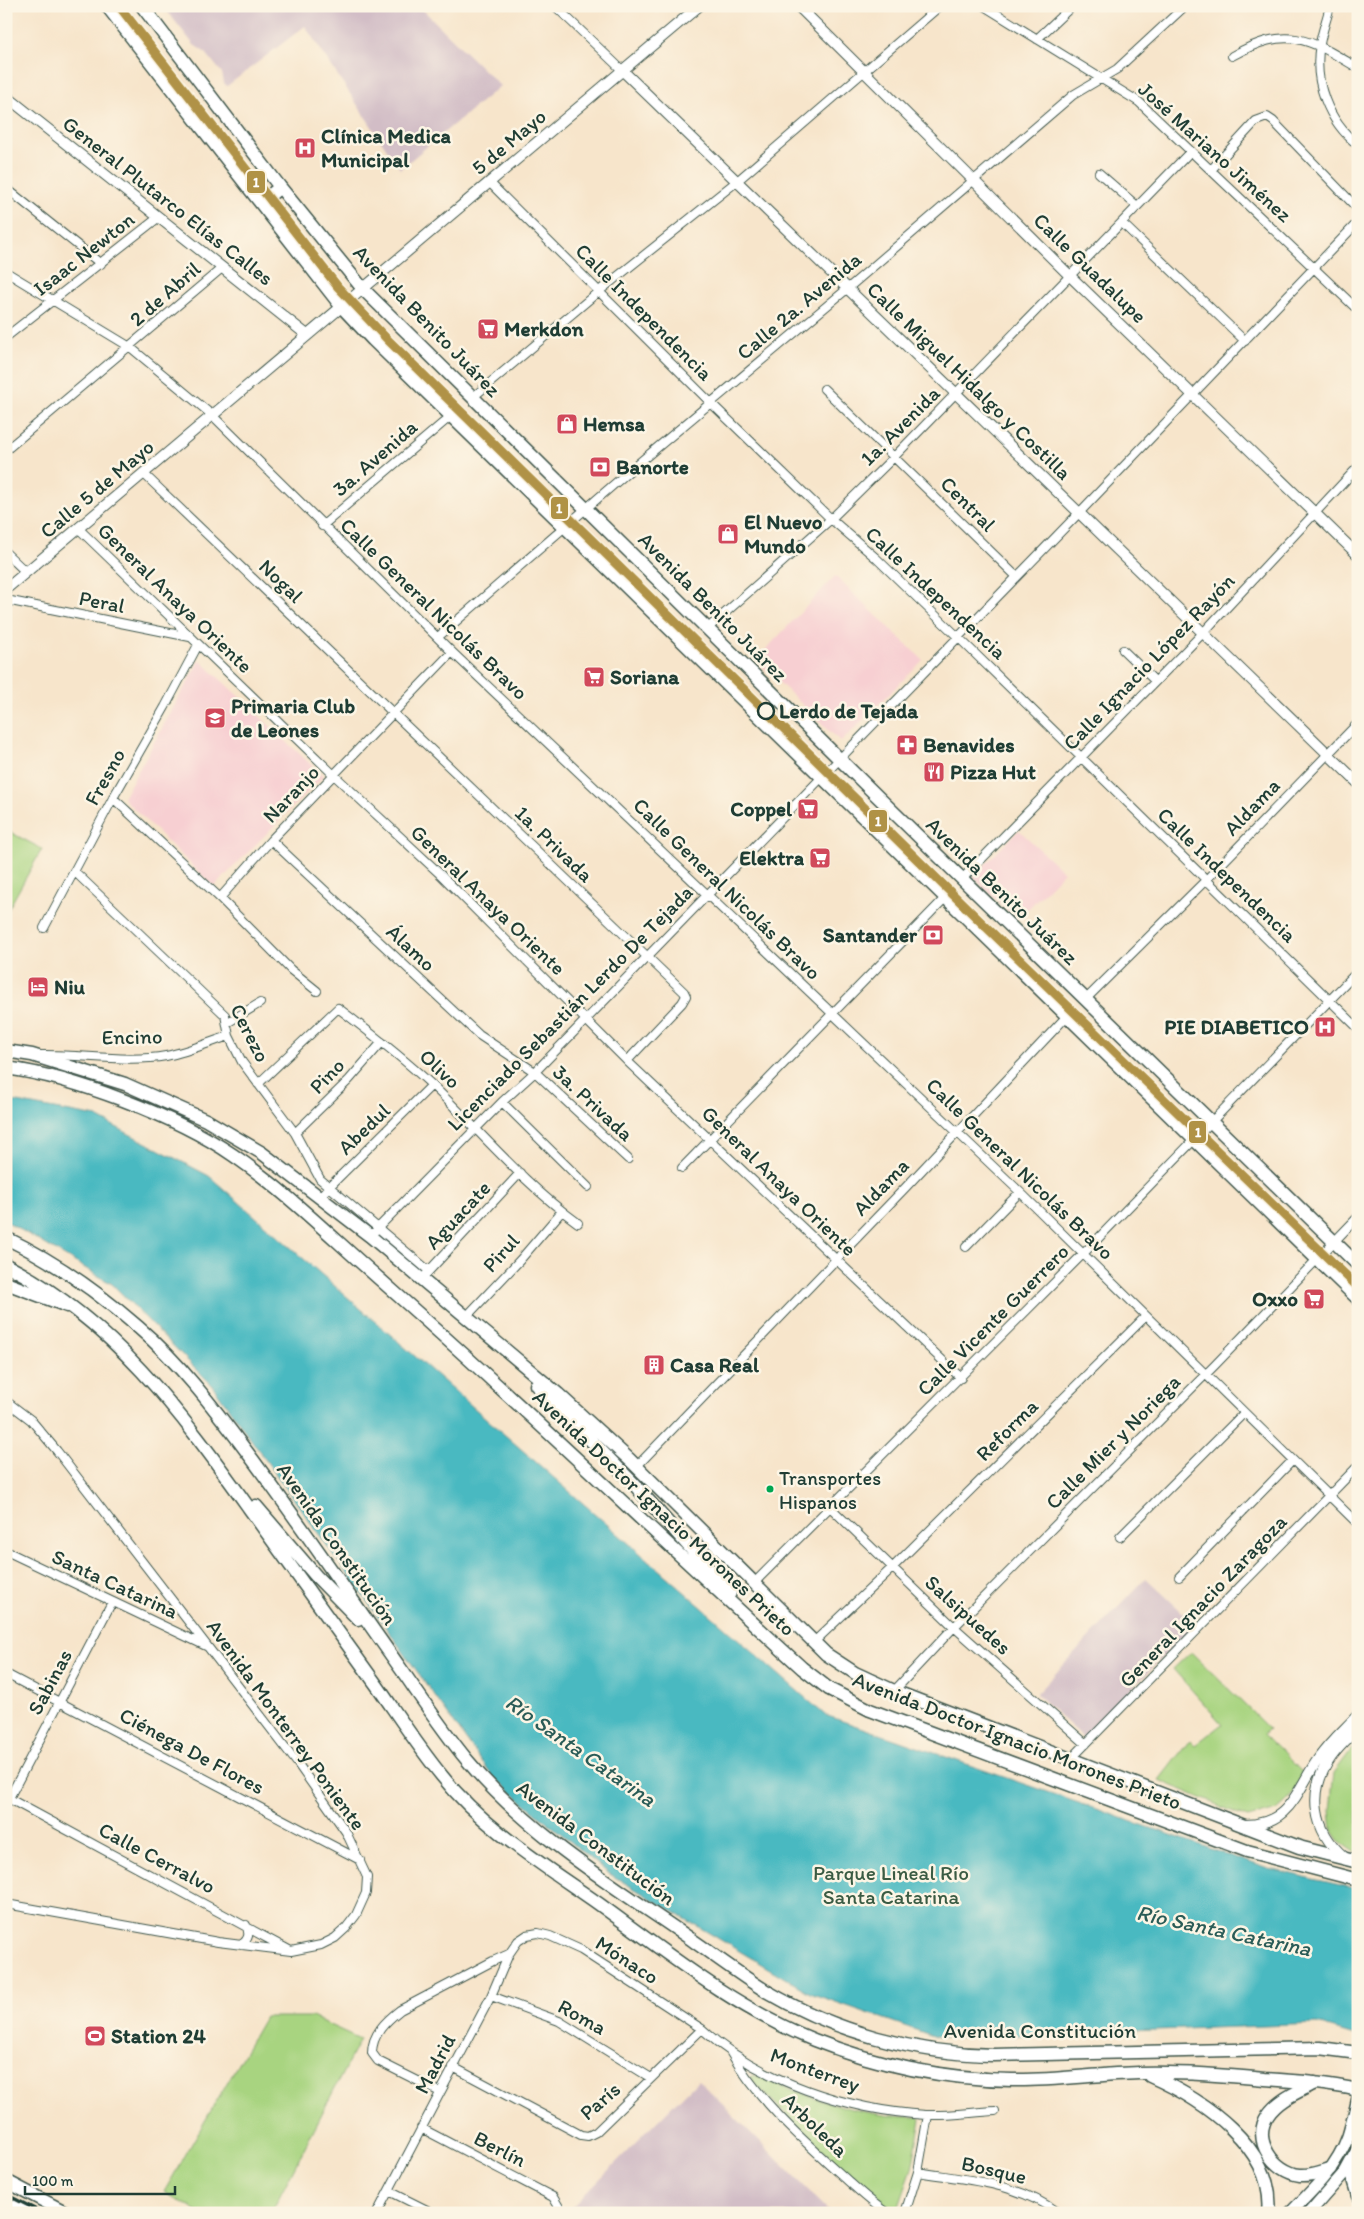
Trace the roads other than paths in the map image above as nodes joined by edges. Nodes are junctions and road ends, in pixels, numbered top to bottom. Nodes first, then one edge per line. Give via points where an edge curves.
1 (107, 6) edge
2 (142, 6) edge
3 (555, 6) edge
4 (700, 6) edge
5 (798, 6) edge
6 (940, 6) edge
7 (984, 6) edge
8 (1072, 6) edge
9 (1185, 6) edge
10 (1330, 6) edge
11 (1037, 39) junction
12 (1320, 45) junction
13 (1232, 56) dead end
14 (1358, 68) edge
15 (623, 71) junction
16 (866, 72) junction
17 (1102, 79) junction
18 (6, 96) edge
19 (1358, 145) edge
20 (1191, 151) junction
21 (1211, 170) junction
22 (1099, 173) dead end
23 (974, 181) junction
24 (736, 182) junction
25 (490, 183) junction
26 (280, 187) junction
27 (6, 188) edge
28 (261, 203) junction
29 (1137, 206) junction
30 (1358, 208) edge
31 (159, 217) junction
32 (1358, 222) edge
33 (1122, 223) junction
34 (101, 264) junction
35 (222, 268) junction
36 (1314, 268) junction
37 (6, 272) edge
38 (1069, 275) junction
39 (363, 289) junction
40 (847, 289) junction
41 (598, 292) junction
42 (54, 300) junction
43 (342, 306) junction
44 (1358, 310) edge
45 (307, 335) junction
46 (6, 338) edge
47 (1245, 341) junction
48 (130, 347) junction
49 (824, 389) dead end
50 (956, 394) junction
51 (1194, 394) junction
52 (472, 398) junction
53 (711, 403) junction
54 (212, 415) junction
55 (451, 416) junction
56 (6, 450) edge
57 (895, 456) junction
58 (1358, 467) edge
59 (144, 474) junction
60 (586, 509) junction
61 (1314, 512) junction
62 (1079, 513) junction
63 (831, 519) junction
64 (322, 526) junction
65 (566, 528) junction
66 (79, 529) junction
67 (6, 552) edge
68 (1358, 555) edge
69 (26, 572) junction
70 (1016, 576) junction
71 (6, 589) edge
72 (6, 600) edge
73 (707, 629) junction
74 (1202, 634) junction
75 (190, 637) junction
76 (438, 637) junction
77 (958, 637) junction
78 (198, 644) junction
79 (1122, 650) dead end
80 (452, 652) junction
81 (1155, 681) junction
82 (395, 713) junction
83 (1358, 723) edge
84 (1328, 754) junction
85 (1082, 757) junction
86 (839, 758) junction
87 (334, 775) junction
88 (821, 778) junction
89 (1358, 783) edge
90 (113, 798) junction
91 (271, 840) junction
92 (74, 871) junction
93 (962, 879) junction
94 (1206, 880) junction
95 (707, 894) junction
96 (220, 898) junction
97 (945, 898) junction
98 (44, 928) dead end
99 (646, 956) junction
100 (1358, 971) edge
101 (317, 991) dead end
102 (1085, 1000) junction
103 (1330, 1000) junction
104 (260, 1003) dead end
105 (833, 1015) junction
106 (1066, 1017) junction
107 (585, 1019) junction
108 (227, 1023) junction
109 (1358, 1028) edge
110 (229, 1036) junction
111 (382, 1042) junction
112 (6, 1051) edge
113 (32, 1055) junction
114 (627, 1060) junction
115 (6, 1068) edge
116 (535, 1072) junction
117 (258, 1084) junction
118 (432, 1085) junction
119 (502, 1102) junction
120 (1211, 1121) junction
121 (476, 1129) junction
122 (958, 1132) junction
123 (295, 1133) junction
124 (711, 1139) junction
125 (1193, 1139) junction
126 (628, 1159) dead end
127 (682, 1168) dead end
128 (520, 1173) junction
129 (328, 1187) junction
130 (588, 1187) dead end
131 (1020, 1192) junction
132 (319, 1197) junction
133 (562, 1211) junction
134 (1358, 1218) edge
135 (578, 1222) dead end
136 (374, 1232) junction
137 (6, 1238) edge
138 (1334, 1242) junction
139 (966, 1247) dead end
140 (1083, 1254) junction
141 (835, 1258) junction
142 (1317, 1260) junction
143 (6, 1265) edge
144 (1358, 1265) edge
145 (425, 1276) junction
146 (6, 1283) edge
147 (1358, 1299) edge
148 (76, 1309) junction
149 (1146, 1316) junction
150 (465, 1318) junction
151 (485, 1333) junction
152 (1206, 1374) junction
153 (961, 1378) junction
154 (6, 1401) edge
155 (1244, 1413) junction
156 (1292, 1461) junction
157 (637, 1466) junction
158 (1358, 1466) edge
159 (238, 1493) junction
160 (1329, 1496) junction
161 (830, 1507) junction
162 (1358, 1524) edge
163 (1120, 1537) dead end
164 (6, 1551) edge
165 (892, 1568) junction
166 (1179, 1577) dead end
167 (754, 1583) junction
168 (112, 1602) junction
169 (954, 1627) junction
170 (766, 1635) junction
171 (380, 1640) junction
172 (814, 1642) junction
173 (209, 1648) junction
174 (6, 1674) edge
175 (894, 1691) junction
176 (60, 1702) junction
177 (1358, 1715) edge
178 (1358, 1728) edge
179 (1086, 1744) junction
180 (1071, 1759) junction
181 (7, 1800) edge
182 (1242, 1825) junction
183 (360, 1860) junction
184 (1352, 1861) edge
185 (1358, 1880) edge
186 (6, 1904) edge
187 (246, 1925) junction
188 (527, 1934) joint
189 (241, 1945) junction
190 (291, 1951) junction
191 (510, 1954) junction
192 (491, 1996) junction
193 (702, 2029) junction
194 (730, 2051) junction
195 (1358, 2053) edge
196 (453, 2067) junction
197 (1143, 2073) junction
198 (651, 2078) junction
199 (1315, 2083) junction
200 (1358, 2090) edge
201 (440, 2092) junction
202 (1358, 2098) edge
203 (995, 2111) dead end
204 (928, 2115) junction
205 (421, 2128) junction
206 (1356, 2153) edge
207 (1330, 2169) junction
208 (918, 2172) junction
209 (6, 2181) edge
210 (389, 2191) junction
211 (1358, 2196) edge
212 (6, 2203) edge
213 (558, 2210) edge
214 (26, 2213) edge
215 (67, 2213) edge
216 (377, 2213) edge
217 (433, 2213) edge
218 (887, 2213) edge
219 (905, 2213) edge
220 (1058, 2213) edge
221 (1270, 2213) edge
222 (1290, 2213) edge
223 (1309, 2213) edge

1 - 28 main road, Avenida Benito Juárez
2 - 26 main road, Avenida Benito Juárez
3 - 15 street, Calle Miguel Hidalgo y Costilla
4 - 15 street
5 - 16 street, Calle Guadalupe
6 - 16 street
7 - 11 street, José Mariano Jiménez
8 - 11 street
9 - 17 street, Calle 2a. Avenida via 1117,70
10 - 12 street
11 - 17 street, José Mariano Jiménez
12 - 13 street via 1282,37 1252,45
12 - 14 street
12 - 19 street via 1319,81 1323,93 1338,124
15 - 24 street, Calle Miguel Hidalgo y Costilla
15 - 25 street, 5 de Mayo
16 - 23 street, Calle Guadalupe
16 - 24 street
17 - 20 street, José Mariano Jiménez via 1139,102
17 - 23 street, Calle 2a. Avenida via 1073,95
18 - 31 street, General Plutarco Elías Calles
20 - 21 street, José Mariano Jiménez
20 - 29 street, 1a. Avenida
21 - 30 street via 1262,118 1273,121
21 - 36 street, José Mariano Jiménez
22 - 29 street
23 - 38 street, Calle Guadalupe
23 - 40 street, Calle 2a. Avenida
24 - 40 street, Calle Miguel Hidalgo y Costilla
24 - 41 street
25 - 39 street, 5 de Mayo
25 - 41 street, Calle Independencia
26 - 28 main road
26 - 39 main road, Avenida Benito Juárez
27 - 34 street
28 - 43 main road, Avenida Benito Juárez
29 - 33 street, 1a. Avenida
31 - 34 street, Isaac Newton
31 - 35 street, General Plutarco Elías Calles
32 - 36 street, Licenciado Sebastián Lerdo De Tejada
33 - 38 street, 1a. Avenida
33 - 47 street
34 - 42 street, Isaac Newton
35 - 45 street, General Plutarco Elías Calles
35 - 48 street, 2 de Abril
36 - 44 street, José Mariano Jiménez
36 - 47 street, Licenciado Sebastián Lerdo De Tejada
37 - 42 street, Calle General Nicolás Bravo
38 - 50 street, 1a. Avenida
38 - 51 street, Calle Guadalupe
39 - 43 street, 5 de Mayo
39 - 52 main road, Avenida Benito Juárez
40 - 50 street, Calle Miguel Hidalgo y Costilla
40 - 53 street, Calle 2a. Avenida
41 - 52 street
41 - 53 street, Calle Independencia
42 - 46 street, Isaac Newton
42 - 48 street, Calle General Nicolás Bravo
43 - 45 street, 5 de Mayo
43 - 55 main road, Avenida Benito Juárez
45 - 54 street, 5 de Mayo
47 - 51 street, Licenciado Sebastián Lerdo De Tejada
48 - 54 street, Calle General Nicolás Bravo
48 - 56 street, 2 de Abril
49 - 57 street, Central
50 - 57 street, 1a. Avenida
50 - 62 street, Calle Miguel Hidalgo y Costilla
51 - 61 street, Calle Guadalupe
51 - 62 street, Licenciado Sebastián Lerdo De Tejada
52 - 60 main road, Avenida Benito Juárez
53 - 60 street, Calle 2a. Avenida
53 - 63 street, Calle Independencia
54 - 59 street, Calle 5 de Mayo
54 - 64 street, Calle General Nicolás Bravo
55 - 64 street, 3a. Avenida
55 - 65 main road, Avenida Benito Juárez
57 - 63 street, 1a. Avenida
57 - 70 street, Central
58 - 61 street, Calle Ignacio López Rayón
59 - 66 street, Calle 5 de Mayo
59 - 82 street, Nogal
60 - 65 street, Calle 2a. Avenida
60 - 73 main road, Avenida Benito Juárez
61 - 68 street, Calle Guadalupe
61 - 74 street, Calle Ignacio López Rayón
62 - 70 street, Licenciado Sebastián Lerdo De Tejada
62 - 74 street, Calle Miguel Hidalgo y Costilla
63 - 73 street, 1a. Avenida
63 - 77 street, Calle Independencia
64 - 76 street, Calle General Nicolás Bravo
65 - 76 street, Calle 2a. Avenida
65 - 88 main road, Avenida Benito Juárez
66 - 69 street, Calle 5 de Mayo
66 - 75 street, General Anaya Oriente
67 - 69 street
69 - 71 street, Calle 5 de Mayo
70 - 77 street, Licenciado Sebastián Lerdo De Tejada
72 - 75 street, Peral
73 - 86 main road, Avenida Benito Juárez
74 - 81 street, Calle Ignacio López Rayón
74 - 84 street, Calle Miguel Hidalgo y Costilla
75 - 78 street, General Anaya Oriente
76 - 80 street, Calle General Nicolás Bravo
77 - 85 street, Calle Independencia
77 - 86 street, Licenciado Sebastián Lerdo De Tejada
78 - 87 street, General Anaya Oriente
78 - 90 street, Fresno
79 - 81 street
80 - 82 street, Naranjo
80 - 95 street, Calle General Nicolás Bravo
81 - 85 street, Calle Ignacio López Rayón
82 - 87 street, Naranjo
82 - 99 street, 1a. Privada
83 - 84 street, Aldama
84 - 89 street, Calle Miguel Hidalgo y Costilla
84 - 94 street, Aldama
85 - 93 street, Calle Ignacio López Rayón
85 - 94 street, Calle Independencia
86 - 88 street, Licenciado Sebastián Lerdo De Tejada
86 - 93 main road, Avenida Benito Juárez
87 - 91 street, Naranjo
87 - 107 street, General Anaya Oriente via 440,874
88 - 95 street, Licenciado Sebastián Lerdo De Tejada
88 - 97 main road, Avenida Benito Juárez
90 - 92 street, Fresno
90 - 96 street
91 - 96 street, Naranjo
91 - 116 street, Álamo via 479,1035
92 - 98 street, Fresno
92 - 108 street, Cerezo via 219,1007
93 - 102 main road, Avenida Benito Juárez
94 - 102 street, Aldama
94 - 103 street, Calle Independencia
95 - 99 street, Licenciado Sebastián Lerdo De Tejada
95 - 105 street, Calle General Nicolás Bravo
96 - 101 street via 291,970
97 - 105 street
97 - 106 main road, Avenida Benito Juárez
99 - 107 street, Licenciado Sebastián Lerdo De Tejada
99 - 114 street, 1a. Privada via 686,996
100 - 103 street, Calle Vicente Guerrero
102 - 120 main road, Avenida Benito Juárez
103 - 109 street, Calle Independencia
103 - 120 street, Calle Vicente Guerrero
104 - 108 street
105 - 122 street, Calle General Nicolás Bravo
105 - 124 street
106 - 122 street, Aldama
106 - 125 main road, Avenida Benito Juárez
107 - 114 street, General Anaya Oriente
107 - 116 street, Licenciado Sebastián Lerdo De Tejada
108 - 110 street, Cerezo
110 - 113 street, Encino via 164,1056
110 - 117 street, Cerezo
111 - 117 street, Olivo via 338,1008
111 - 118 street, Olivo
111 - 123 street, Pino
112 - 113 main road, Avenida Doctor Ignacio Morones Prieto
113 - 132 main road, Avenida Doctor Ignacio Morones Prieto via 125,1084 206,1120 262,1153
114 - 124 street, General Anaya Oriente
115 - 170 main road, Avenida Doctor Ignacio Morones Prieto via 84,1087 186,1128 231,1154 272,1184 474,1364
116 - 119 street, Licenciado Sebastián Lerdo De Tejada
116 - 126 street, 3a. Privada
117 - 123 street, Cerezo
118 - 121 street, Olivo
118 - 129 street, Abedul
119 - 121 street, Licenciado Sebastián Lerdo De Tejada
119 - 130 street
120 - 125 street, Calle Vicente Guerrero
120 - 138 main road, Avenida Benito Juárez
121 - 128 street, Olivo
121 - 136 street, Licenciado Sebastián Lerdo De Tejada
122 - 131 street, Calle General Nicolás Bravo
122 - 141 street, Aldama
123 - 129 street, Cerezo via 315,1172
124 - 127 street
124 - 141 street, General Anaya Oriente
125 - 140 street, Calle Vicente Guerrero
125 - 142 main road, Avenida Benito Juárez
128 - 133 street, Olivo
128 - 145 street, Aguacate
129 - 132 street, Abedul
129 - 136 street, Cerezo
131 - 139 street
131 - 140 street, Calle General Nicolás Bravo
132 - 136 main road, Avenida Doctor Ignacio Morones Prieto
133 - 135 street, Olivo
133 - 150 street, Pirul
134 - 138 street, Calle Mier y Noriega
136 - 145 main road, Avenida Doctor Ignacio Morones Prieto
137 - 171 main road, Avenida Constitución via 44,1258 93,1291 174,1362 203,1394 271,1484
138 - 142 street, Calle Mier y Noriega
138 - 144 main road, Avenida Benito Juárez
140 - 149 street, Calle General Nicolás Bravo
140 - 153 street, Calle Vicente Guerrero
141 - 153 street, General Anaya Oriente
141 - 157 street, Aldama
142 - 147 main road, Avenida Benito Juárez
142 - 152 street, Calle Mier y Noriega
143 - 148 main road, Avenida Constitución via 49,1289
145 - 150 main road, Avenida Doctor Ignacio Morones Prieto
146 - 148 main road
148 - 159 main road, Avenida Constitución via 118,1346 163,1393
149 - 152 street, Calle General Nicolás Bravo
149 - 165 street, Reforma
150 - 151 main road, Avenida Doctor Ignacio Morones Prieto
151 - 157 main road, Avenida Doctor Ignacio Morones Prieto
151 - 170 main road via 633,1483
152 - 155 street, Calle General Nicolás Bravo
152 - 169 street, Calle Mier y Noriega
153 - 161 street, Calle Vicente Guerrero
154 - 173 street, Avenida Monterrey Poniente via 31,1420 58,1451
155 - 156 street, Calle General Nicolás Bravo
155 - 163 street
156 - 160 street, Calle General Nicolás Bravo
156 - 166 street
157 - 167 main road, Avenida Doctor Ignacio Morones Prieto
158 - 160 street, General Ignacio Zaragoza
159 - 171 main road via 257,1506 323,1583
159 - 197 main road, Avenida Constitución via 426,1756 461,1798 509,1839 716,1988 809,2038 859,2056 910,2069 961,2077 1013,2080
160 - 162 street, Calle General Nicolás Bravo
160 - 179 street, General Ignacio Zaragoza
161 - 165 street, Salsipuedes
161 - 167 street, Calle Vicente Guerrero
164 - 168 street, Santa Catarina
165 - 169 street, Salsipuedes
165 - 172 street, Reforma
167 - 172 main road, Avenida Doctor Ignacio Morones Prieto
168 - 173 street, Santa Catarina
168 - 176 street, Sabinas
169 - 175 street, Calle Mier y Noriega
169 - 179 street, Salsipuedes
170 - 185 main road, Avenida Doctor Ignacio Morones Prieto via 829,1689 870,1710 1247,1851
171 - 195 main road, Avenida Constitución via 467,1760 520,1815 603,1878 765,1990 830,2021 916,2047 971,2055 1302,2048
172 - 175 main road, Avenida Doctor Ignacio Morones Prieto via 856,1673
173 - 183 street, Avenida Monterrey Poniente via 346,1832
174 - 176 street, Ciénega De Flores
175 - 180 main road, Avenida Doctor Ignacio Morones Prieto
176 - 181 street, Sabinas
176 - 183 street, Ciénega De Flores
177 - 182 street via 1319,1758 1286,1811 1268,1822
178 - 184 street via 1330,1758 1321,1779 1317,1816 1332,1847
179 - 180 street, General Ignacio Zaragoza
180 - 182 main road, Avenida Doctor Ignacio Morones Prieto
181 - 187 street, Calle Cerralvo
182 - 184 main road, Avenida Doctor Ignacio Morones Prieto via 1299,1847
183 - 190 street, Avenida Monterrey Poniente via 367,1877 366,1893 356,1915 335,1938 321,1945
186 - 189 street, Avenida Monterrey Poniente
187 - 189 street via 249,1936
187 - 190 street, Calle Cerralvo
188 - 191 street, Madrid
188 - 193 street, Mónaco via 550,1936 581,1950
189 - 190 street, Avenida Monterrey Poniente
191 - 192 street, Madrid
191 - 201 street via 400,2010 374,2038 372,2053 378,2060
192 - 196 street, Madrid
192 - 198 street, Roma via 559,2021
193 - 194 street, Monterrey
193 - 198 street, París
194 - 204 street, Monterrey via 828,2097
194 - 218 street, Arboleda via 759,2095 822,2157
196 - 198 street, París via 580,2135 588,2136
196 - 201 street, Madrid
197 - 199 main road, Avenida Constitución via 1216,2074
197 - 221 main road via 1196,2099 1252,2152 1269,2184
199 - 200 main road, Avenida Constitución
199 - 207 main road via 1282,2100 1272,2110 1265,2120 1263,2143 1273,2162 1290,2173 1307,2176
201 - 205 street, Madrid
202 - 207 main road via 1348,2136
203 - 204 street, Monterrey
204 - 208 street
205 - 210 street, Madrid
205 - 213 street, Berlín via 553,2197
206 - 211 main road via 1352,2176
206 - 223 main road via 1336,2184
207 - 222 main road
208 - 219 street
208 - 220 street, Bosque via 1003,2186 1026,2193
209 - 215 main road
210 - 216 street, Madrid
210 - 217 street
212 - 214 main road

